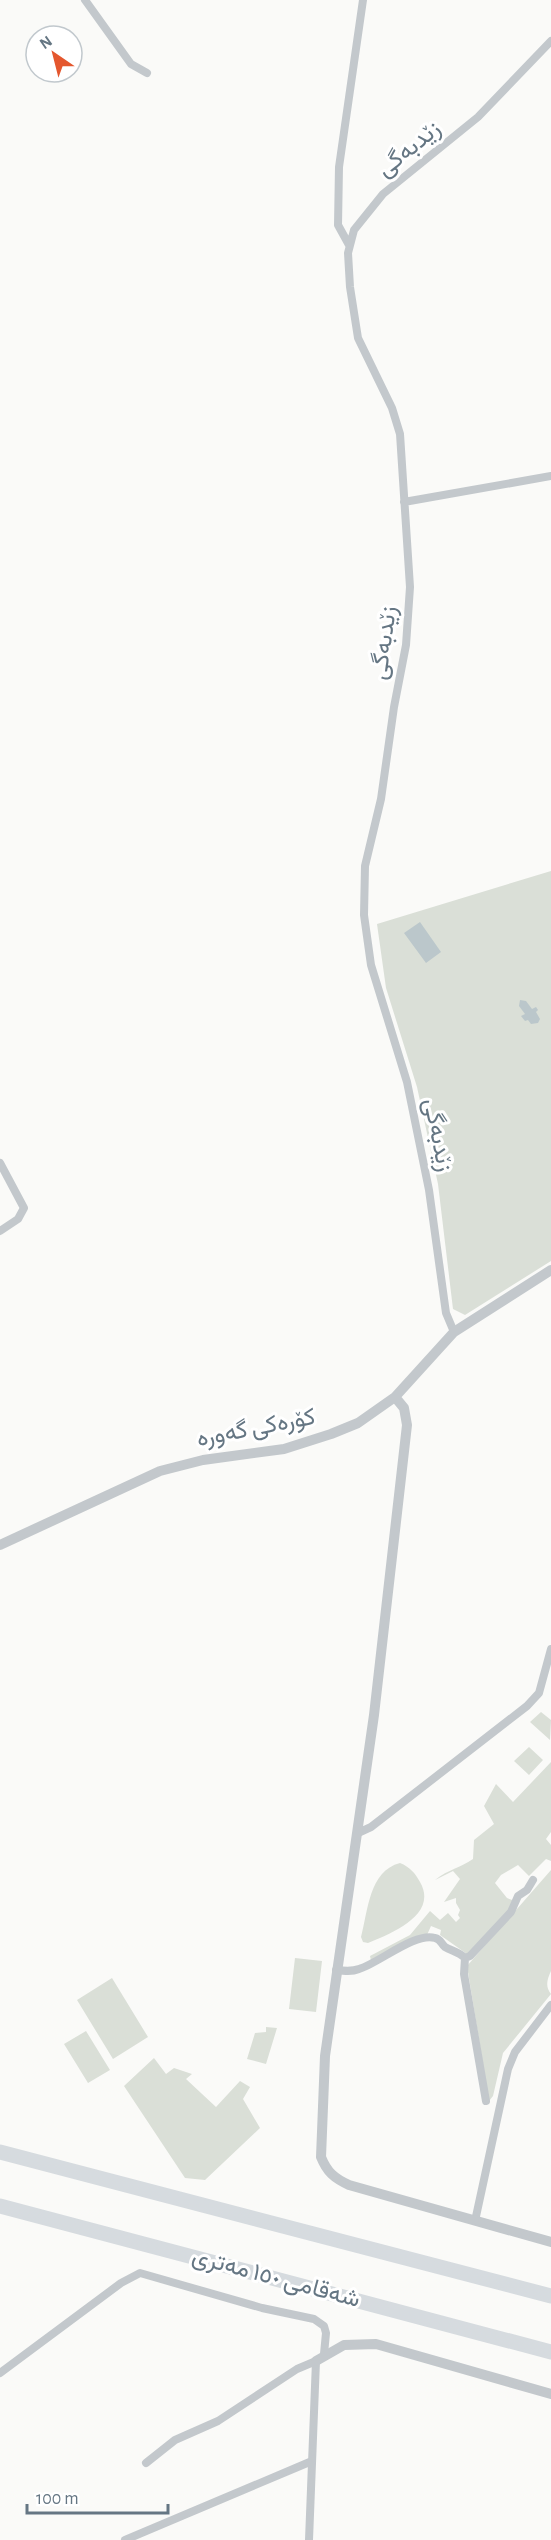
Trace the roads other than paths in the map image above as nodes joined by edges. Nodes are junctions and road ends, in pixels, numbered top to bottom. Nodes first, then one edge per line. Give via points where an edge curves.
1 (85, 0) edge
2 (363, 0) edge
3 (551, 41) edge
4 (147, 73) dead end
5 (349, 245) junction
6 (551, 476) edge
7 (404, 502) junction
8 (0, 1163) edge
9 (0, 1231) edge
10 (551, 1270) edge
11 (454, 1332) junction
12 (395, 1397) junction
13 (0, 1545) edge
14 (551, 1649) edge
15 (358, 1833) junction
16 (533, 1880) dead end
17 (465, 1958) junction
18 (336, 1970) junction
19 (551, 2004) edge
20 (486, 2101) dead end
21 (0, 2152) edge
22 (0, 2206) edge
23 (475, 2221) junction
24 (551, 2242) edge
25 (551, 2296) edge
26 (551, 2352) edge
27 (320, 2358) junction
28 (0, 2373) edge
29 (551, 2394) edge
30 (312, 2461) junction
31 (146, 2463) dead end
32 (125, 2540) edge
33 (309, 2540) edge

1 - 4 street via 131,64
2 - 5 street via 339,167 338,225
3 - 5 street, زێدبەگی via 478,117 383,194 358,224
5 - 7 street, زێدبەگی via 356,329 396,421 402,447
6 - 7 street
7 - 11 street, زێدبەگی via 410,587 408,631 381,799 365,866 364,915 371,965 407,1082 429,1190 446,1313
8 - 9 street via 24,1208 18,1219
10 - 11 street, کۆرەکی گەورە
11 - 12 street, کۆرەکی گەورە
12 - 13 street, کۆرەکی گەورە via 361,1422 332,1434 284,1449 203,1460 160,1471
12 - 15 street via 404,1408 407,1425
14 - 15 street via 539,1693 527,1706 379,1821
15 - 18 street
16 - 17 street via 518,1896 511,1912
17 - 18 street via 444,1947 439,1939 422,1938 360,1969
17 - 20 street via 464,1974
18 - 23 street via 322,2111 321,2157 327,2170 349,2185
19 - 23 street via 515,2052 508,2069
21 - 25 highway
22 - 26 highway, شەقامی ١٥٠ مەتری
23 - 24 street
27 - 28 street via 326,2333 324,2326 314,2319 140,2273
27 - 29 street via 344,2345 376,2344
27 - 30 street
27 - 31 street via 218,2421 175,2440
30 - 32 street
30 - 33 street

